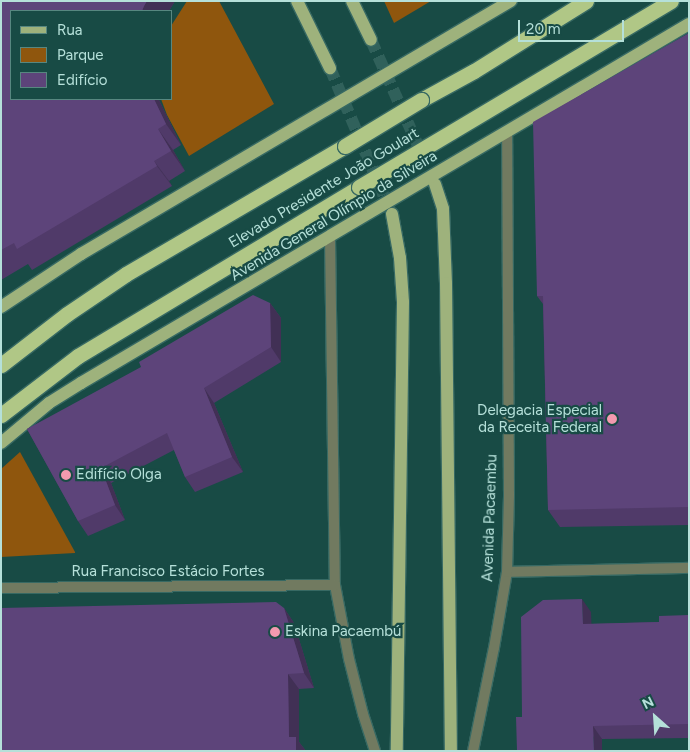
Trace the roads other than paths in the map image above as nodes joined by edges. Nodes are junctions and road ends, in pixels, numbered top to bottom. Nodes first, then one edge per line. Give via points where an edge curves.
1 (297, 1) edge
2 (352, 1) edge
3 (511, 1) edge
4 (586, 1) edge
5 (671, 1) edge
6 (689, 24) edge
7 (371, 40) tunnel mouth
8 (330, 68) tunnel mouth
9 (507, 132) junction
10 (435, 184) tunnel mouth
11 (392, 214) tunnel mouth
12 (330, 237) junction
13 (1, 306) edge
14 (1, 365) edge
15 (1, 415) edge
16 (1, 443) edge
17 (689, 568) edge
18 (507, 572) junction
19 (335, 585) junction
20 (1, 588) edge
21 (375, 751) edge
22 (396, 751) edge
23 (451, 751) edge
24 (473, 751) edge

1 - 8 main road
2 - 7 main road
3 - 13 main road via 80,254
4 - 14 highway, Elevado Presidente João Goulart, bridge via 126,274
5 - 15 highway, Elevado Presidente João Goulart, bridge via 78,356
6 - 9 main road, Avenida General Olímpio da Silveira
9 - 12 main road, Avenida General Olímpio da Silveira
9 - 18 street, Avenida Pacaembu
10 - 23 main road via 443,208 446,283
11 - 22 main road via 403,302
12 - 16 main road, Avenida General Olímpio da Silveira via 49,403
12 - 19 street
17 - 18 street
18 - 24 street, Avenida Pacaembu
19 - 20 street, Rua Francisco Estácio Fortes
19 - 21 street via 362,714

